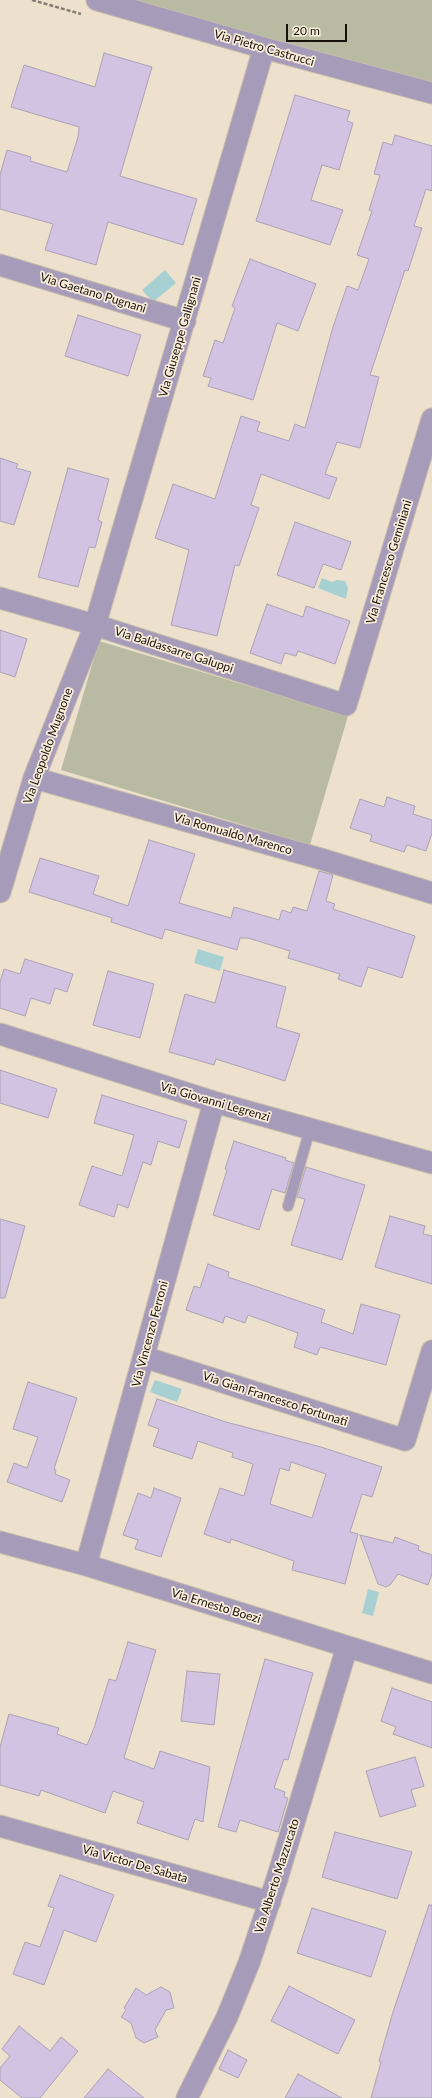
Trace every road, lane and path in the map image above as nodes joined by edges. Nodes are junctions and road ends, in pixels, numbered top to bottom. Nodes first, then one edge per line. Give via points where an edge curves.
1 (97, 0) edge
2 (264, 48) junction
3 (432, 94) edge
4 (0, 265) edge
5 (185, 321) junction
6 (432, 419) edge
7 (0, 598) edge
8 (95, 625) junction
9 (346, 705) joint
10 (34, 778) junction
11 (0, 892) edge
12 (432, 893) edge
13 (0, 1034) edge
14 (214, 1102) junction
15 (310, 1129) junction
16 (432, 1163) edge
17 (288, 1206) dead end
18 (432, 1351) edge
19 (144, 1357) junction
20 (0, 1542) edge
21 (86, 1565) junction
22 (346, 1647) junction
23 (432, 1673) edge
24 (0, 1826) edge
25 (270, 1902) junction
26 (187, 2098) edge

1 - 2 street, Via Pietro Castrucci
2 - 3 street, Via Pietro Castrucci
2 - 5 street, Via Giuseppe Gallignani
4 - 5 street, Via Gaetano Pugnani
5 - 8 street, Via Giuseppe Gallignani
6 - 9 street, Via Francesco Geminiani
7 - 8 street, Via Baldassarre Galuppi
8 - 9 street, Via Baldassarre Galuppi
8 - 10 street, Via Leopoldo Mugnone
10 - 11 street, Via Leopoldo Mugnone
10 - 12 street, Via Romualdo Marenco
13 - 14 street, Via Giovanni Legrenzi
14 - 15 street, Via Giovanni Legrenzi
14 - 19 street, Via Vincenzo Ferroni
15 - 16 street, Via Giovanni Legrenzi
15 - 17 lane
18 - 19 street, Via Gian Francesco Fortunati via 405,1440
19 - 21 street, Via Vincenzo Ferroni
20 - 21 street, Via Ernesto Boezi
21 - 22 street, Via Ernesto Boezi
22 - 23 street, Via Ernesto Boezi
22 - 25 street, Via Alberto Mazzucato
24 - 25 street, Via Victor De Sabata
25 - 26 street, Via Alberto Mazzucato via 232,2005

